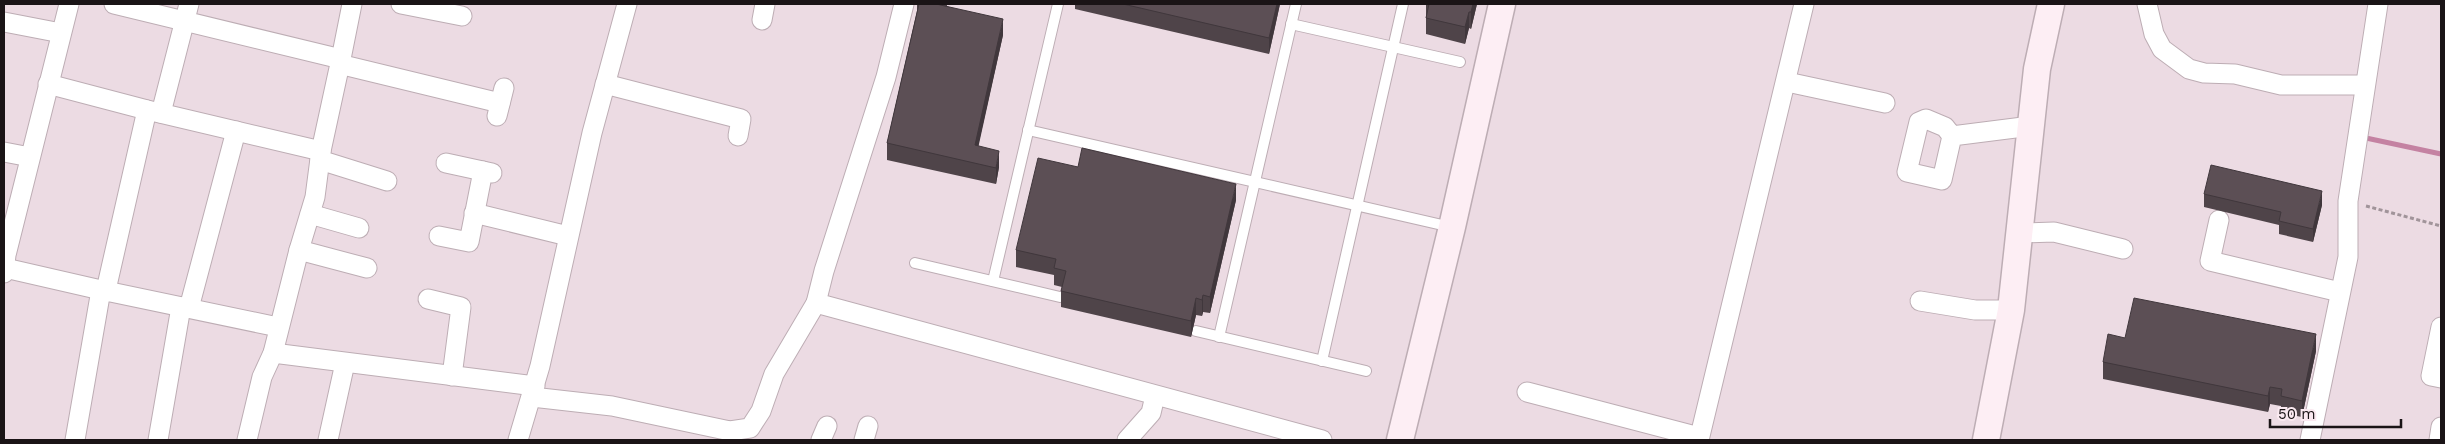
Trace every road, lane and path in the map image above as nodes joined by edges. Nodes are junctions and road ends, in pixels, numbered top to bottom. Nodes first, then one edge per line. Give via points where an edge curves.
1 (69, 4) edge
2 (114, 4) edge
3 (352, 4) edge
4 (401, 4) edge
5 (904, 4) edge
6 (1058, 4) edge
7 (1296, 4) edge
8 (1403, 4) edge
9 (1502, 4) edge
10 (1804, 4) edge
11 (2052, 4) edge
12 (2147, 4) edge
13 (2378, 4) edge
14 (623, 5) edge
15 (186, 12) edge
16 (462, 16) dead end
17 (4, 22) edge
18 (1291, 24) junction
19 (62, 33) junction
20 (1393, 48) junction
21 (340, 61) junction
22 (1460, 62) dead end
23 (1787, 82) junction
24 (48, 84) junction
25 (605, 84) junction
26 (2365, 85) junction
27 (500, 102) dead end
28 (1885, 103) dead end
29 (154, 112) junction
30 (2031, 126) junction
31 (1028, 130) junction
32 (236, 131) junction
33 (738, 136) dead end
34 (1952, 136) dead end
35 (4, 152) edge
36 (321, 155) junction
37 (30, 157) junction
38 (446, 163) dead end
39 (387, 181) dead end
40 (1255, 183) junction
41 (2348, 202) junction
42 (1358, 205) junction
43 (474, 213) junction
44 (310, 214) junction
45 (2219, 220) dead end
46 (2441, 226) edge
47 (359, 228) dead end
48 (1452, 228) junction
49 (2021, 233) junction
50 (568, 236) junction
51 (438, 238) dead end
52 (298, 250) junction
53 (2110, 252) dead end
54 (5, 263) edge
55 (915, 263) dead end
56 (368, 268) dead end
57 (993, 281) junction
58 (103, 290) junction
59 (2340, 292) junction
60 (1060, 297) edge
61 (428, 299) dead end
62 (1920, 301) dead end
63 (816, 304) junction
64 (185, 307) junction
65 (2011, 310) junction
66 (278, 327) junction
67 (1196, 331) dead end
68 (1219, 336) junction
69 (2433, 338) edge
70 (273, 353) junction
71 (1322, 361) junction
72 (345, 363) junction
73 (1366, 371) dead end
74 (452, 376) junction
75 (2441, 378) edge
76 (533, 392) junction
77 (1527, 392) dead end
78 (1155, 396) junction
79 (2441, 427) edge
80 (754, 434) edge
81 (1699, 439) edge
82 (75, 440) edge
83 (158, 440) edge
84 (247, 440) edge
85 (328, 440) edge
86 (518, 440) edge
87 (1127, 440) edge
88 (1322, 440) edge
89 (1400, 440) edge
90 (1986, 440) edge
91 (2310, 440) edge
92 (2439, 440) edge

1 - 19 street
2 - 15 street
3 - 21 street
4 - 16 street
5 - 63 street via 886,77
6 - 31 lane
7 - 18 lane
8 - 20 lane
9 - 48 street
10 - 23 street
11 - 30 street via 2037,69
12 - 26 street via 2154,34 2162,49 2189,69 2235,74 2281,85
13 - 26 street
14 - 25 street
15 - 21 street
15 - 29 street
17 - 19 street
18 - 20 lane
18 - 40 lane
19 - 24 street
20 - 22 lane
20 - 42 lane
21 - 27 street
21 - 36 street
23 - 28 street
23 - 81 street
24 - 29 street
24 - 37 street
25 - 33 street via 741,119
25 - 50 street
26 - 41 street
29 - 32 street
29 - 58 street
30 - 34 street
30 - 49 street
31 - 40 lane
31 - 57 lane
32 - 36 street
32 - 64 street
35 - 37 street
36 - 39 street
36 - 44 street
37 - 54 street
38 - 43 street via 487,172
40 - 42 lane
40 - 68 lane
41 - 46 path
41 - 59 street via 2348,257
42 - 48 lane
42 - 71 lane
43 - 50 street
43 - 51 street via 469,242
44 - 47 street
44 - 52 street
45 - 59 street via 2210,261
48 - 89 street
49 - 53 street via 2054,232
49 - 65 street
50 - 76 street
52 - 56 street
52 - 66 street
54 - 58 street
55 - 57 lane
57 - 60 lane
58 - 64 street
58 - 82 street
59 - 91 street
61 - 74 street via 461,308
62 - 65 street via 1975,310
63 - 78 street
63 - 80 street via 774,374
64 - 66 street
64 - 83 street
65 - 90 street
66 - 70 street
67 - 68 lane
68 - 71 lane
69 - 75 street via 2431,376
70 - 72 street
70 - 84 street via 262,377
71 - 73 lane
72 - 74 street
72 - 85 street
74 - 76 street
76 - 80 street
76 - 86 street
77 - 81 street
78 - 87 street via 1151,413
78 - 88 street
79 - 92 street

